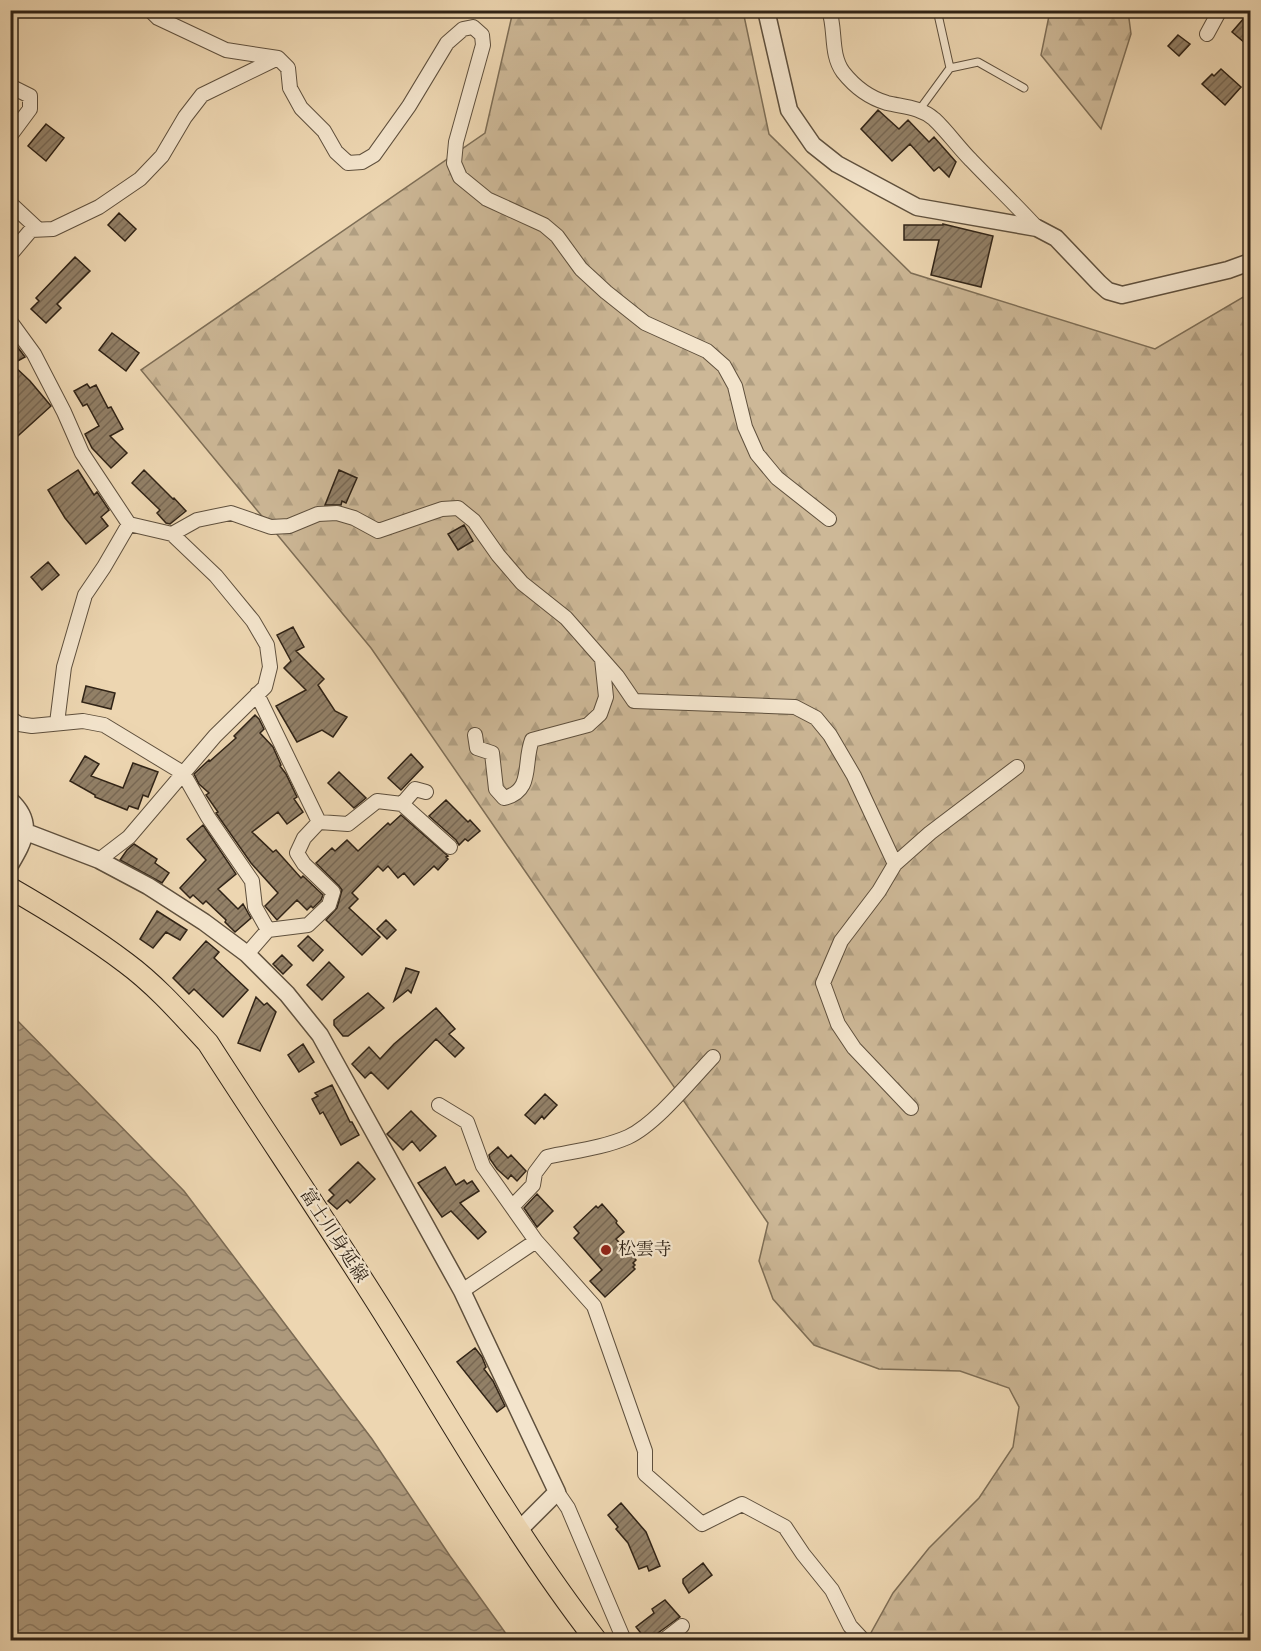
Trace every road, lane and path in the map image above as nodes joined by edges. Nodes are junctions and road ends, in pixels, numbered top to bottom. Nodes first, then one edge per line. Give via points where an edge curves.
1 (150, 10) edge
2 (766, 10) edge
3 (828, 10) edge
4 (937, 10) edge
5 (1220, 10) edge
6 (1206, 34) dead end
7 (278, 58) junction
8 (950, 68) junction
9 (10, 86) edge
10 (1024, 88) dead end
11 (920, 110) junction
12 (10, 136) edge
13 (10, 203) edge
14 (1037, 228) junction
15 (39, 230) junction
16 (10, 255) edge
17 (1251, 262) edge
18 (10, 321) edge
19 (829, 519) dead end
20 (129, 524) junction
21 (172, 534) junction
22 (602, 659) junction
23 (257, 694) junction
24 (10, 718) edge
25 (57, 723) junction
26 (475, 735) dead end
27 (1017, 767) dead end
28 (183, 773) junction
29 (426, 792) dead end
30 (10, 800) edge
31 (402, 804) junction
32 (319, 822) junction
33 (26, 832) junction
34 (450, 847) dead end
35 (99, 860) junction
36 (895, 864) junction
37 (10, 865) edge
38 (10, 888) edge
39 (268, 930) junction
40 (247, 954) junction
41 (713, 1057) dead end
42 (439, 1105) dead end
43 (911, 1107) dead end
44 (512, 1207) junction
45 (536, 1241) junction
46 (462, 1291) junction
47 (557, 1492) junction
48 (519, 1530) junction
49 (682, 1626) dead end
50 (596, 1641) edge
51 (624, 1641) edge
52 (664, 1641) edge
53 (863, 1641) edge

1 - 7 street via 158,18 226,50
2 - 14 street via 789,110 806,136 837,164 917,207
3 - 11 street via 833,22 833,46 842,70 857,87 885,102
4 - 8 lane
5 - 6 street
7 - 15 street via 202,95 162,156 140,179 99,207 53,229
7 - 19 street via 288,68 290,88 302,108 324,131 336,152 348,163 362,162 374,155 447,43 463,29 472,27 482,35 483,45 456,142 454,163 460,177 487,199 544,225 581,269 645,323 707,351 724,366 735,386 745,427 757,454 777,478
8 - 10 lane via 978,62
8 - 11 lane
9 - 12 street via 30,96 30,109
11 - 14 street via 933,118
13 - 15 street
14 - 17 street via 1056,238 1108,291 1122,295
15 - 16 street via 31,230
18 - 20 street via 34,354 82,453
20 - 21 street
20 - 25 street via 85,595 64,667
21 - 22 street via 197,520 231,513 271,527 337,513 378,531 442,509 458,508 474,520 522,583 566,618
21 - 23 street via 216,576 253,621 267,645 270,668 265,687
22 - 26 street via 606,697 600,714 588,725 532,740 526,780 513,796 504,798 496,789 492,753 477,748
22 - 36 street via 634,701 795,707 816,718 854,776
23 - 28 street
23 - 32 street
24 - 25 street via 32,726
25 - 28 street via 83,721 104,725
27 - 36 street
28 - 35 street via 129,837
28 - 39 street via 252,881 255,907
29 - 31 street via 415,789
30 - 33 street via 24,818
31 - 32 street via 377,801 348,824
31 - 34 street
32 - 39 street via 297,853 333,892 329,905 308,925
33 - 35 street
33 - 37 street
35 - 40 street via 158,892
36 - 43 street via 841,941 823,983 838,1024 854,1048
38 - 48 main road, 富士川身延線 via 127,963 175,1005 207,1043 392,1325
39 - 40 street
40 - 46 street via 320,1035
41 - 44 street via 656,1116 630,1136 547,1157 535,1173 533,1185
42 - 44 street via 467,1122 483,1166
44 - 45 street
45 - 46 street
45 - 53 street via 594,1306 645,1451 645,1474 702,1524 742,1504 785,1527 832,1590 850,1626
46 - 47 street
47 - 48 street
47 - 51 street via 568,1508
48 - 50 main road, 富士川身延線
49 - 52 street

